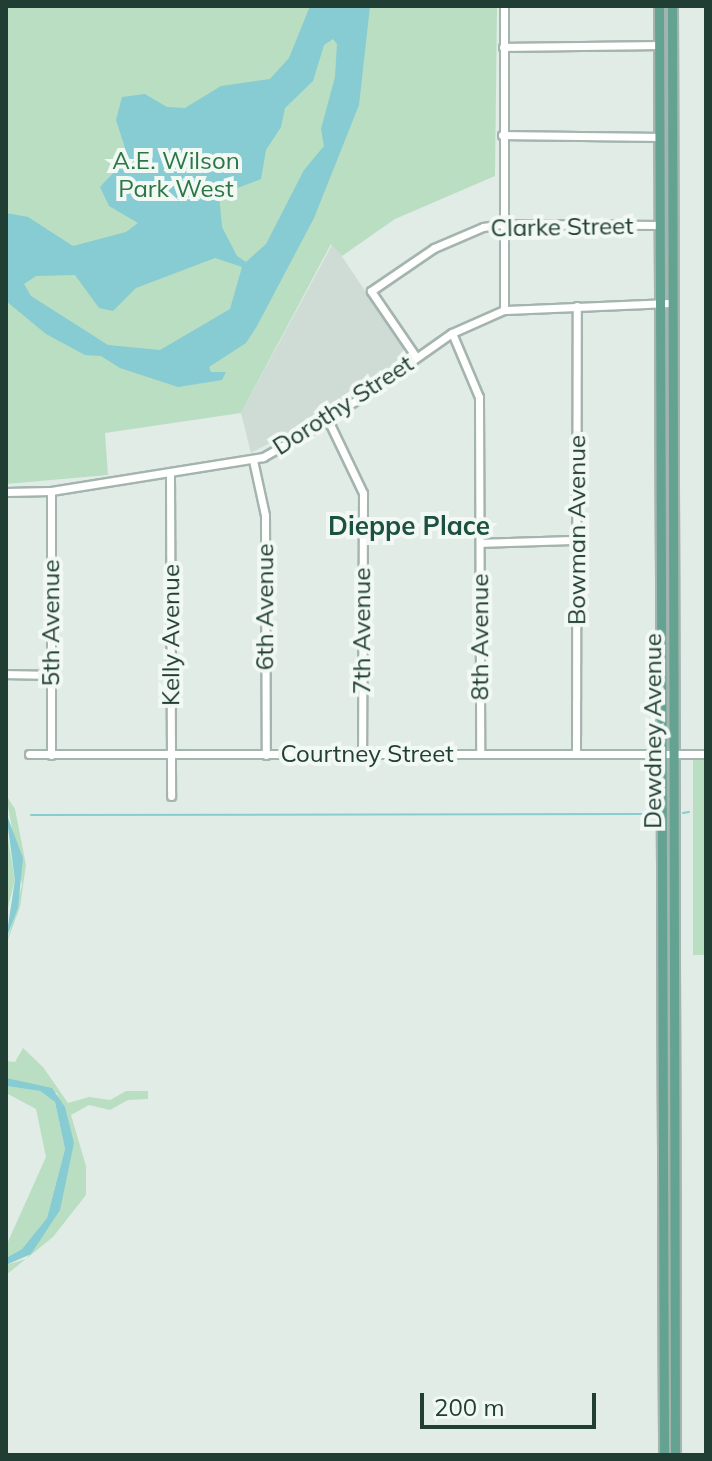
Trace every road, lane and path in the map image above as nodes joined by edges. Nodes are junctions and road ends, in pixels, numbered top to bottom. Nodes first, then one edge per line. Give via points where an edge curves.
1 (504, 6) edge
2 (659, 6) edge
3 (672, 6) edge
4 (659, 45) junction
5 (503, 47) junction
6 (502, 135) junction
7 (659, 137) junction
8 (503, 224) junction
9 (659, 225) junction
10 (659, 303) junction
11 (672, 303) junction
12 (577, 306) junction
13 (504, 310) junction
14 (452, 333) junction
15 (416, 357) junction
16 (328, 420) junction
17 (253, 460) junction
18 (170, 474) junction
19 (51, 491) junction
20 (6, 492) edge
21 (577, 540) junction
22 (480, 543) junction
23 (6, 674) edge
24 (52, 675) junction
25 (29, 754) dead end
26 (171, 754) junction
27 (362, 754) junction
28 (480, 754) junction
29 (576, 754) junction
30 (660, 754) junction
31 (672, 754) junction
32 (706, 754) edge
33 (51, 755) junction
34 (266, 755) junction
35 (171, 796) dead end
36 (664, 1455) edge
37 (675, 1455) edge

1 - 5 street
2 - 4 main road, Dewdney Avenue
3 - 11 main road, Dewdney Avenue
4 - 5 street
4 - 7 main road, Dewdney Avenue
5 - 6 street
6 - 7 street
6 - 8 street
7 - 9 main road, Dewdney Avenue
8 - 9 street, Clarke Street
8 - 13 street
8 - 15 street, Clarke Street via 434,248 371,291
9 - 10 main road, Dewdney Avenue
10 - 11 street, Dorothy Street
10 - 12 street, Dorothy Street
10 - 30 main road, Dewdney Avenue
11 - 31 main road, Dewdney Avenue
12 - 13 street, Dorothy Street
12 - 21 street, Bowman Avenue
13 - 14 street, Dorothy Street
14 - 15 street, Dorothy Street
14 - 22 street, 8th Avenue via 479,397
15 - 16 street, Dorothy Street
16 - 17 street, Dorothy Street
16 - 27 street, 7th Avenue via 363,493
17 - 18 street, Dorothy Street
17 - 34 street, 6th Avenue via 265,515
18 - 19 street, Dorothy Street
18 - 26 street, Kelly Avenue
19 - 20 street, Dorothy Street
19 - 24 street, 5th Avenue
21 - 22 street
21 - 29 street, Bowman Avenue
22 - 28 street, 8th Avenue
23 - 24 street
24 - 33 street, 5th Avenue
25 - 33 street, Courtney Street
26 - 33 street, Courtney Street
26 - 34 street, Courtney Street
26 - 35 street, Kelly Avenue
27 - 28 street, Courtney Street
27 - 34 street, Courtney Street
28 - 29 street, Courtney Street
29 - 30 street, Courtney Street
30 - 31 street, Courtney Street
30 - 36 main road, Dewdney Avenue
31 - 32 street, Courtney Street
31 - 37 main road, Dewdney Avenue

